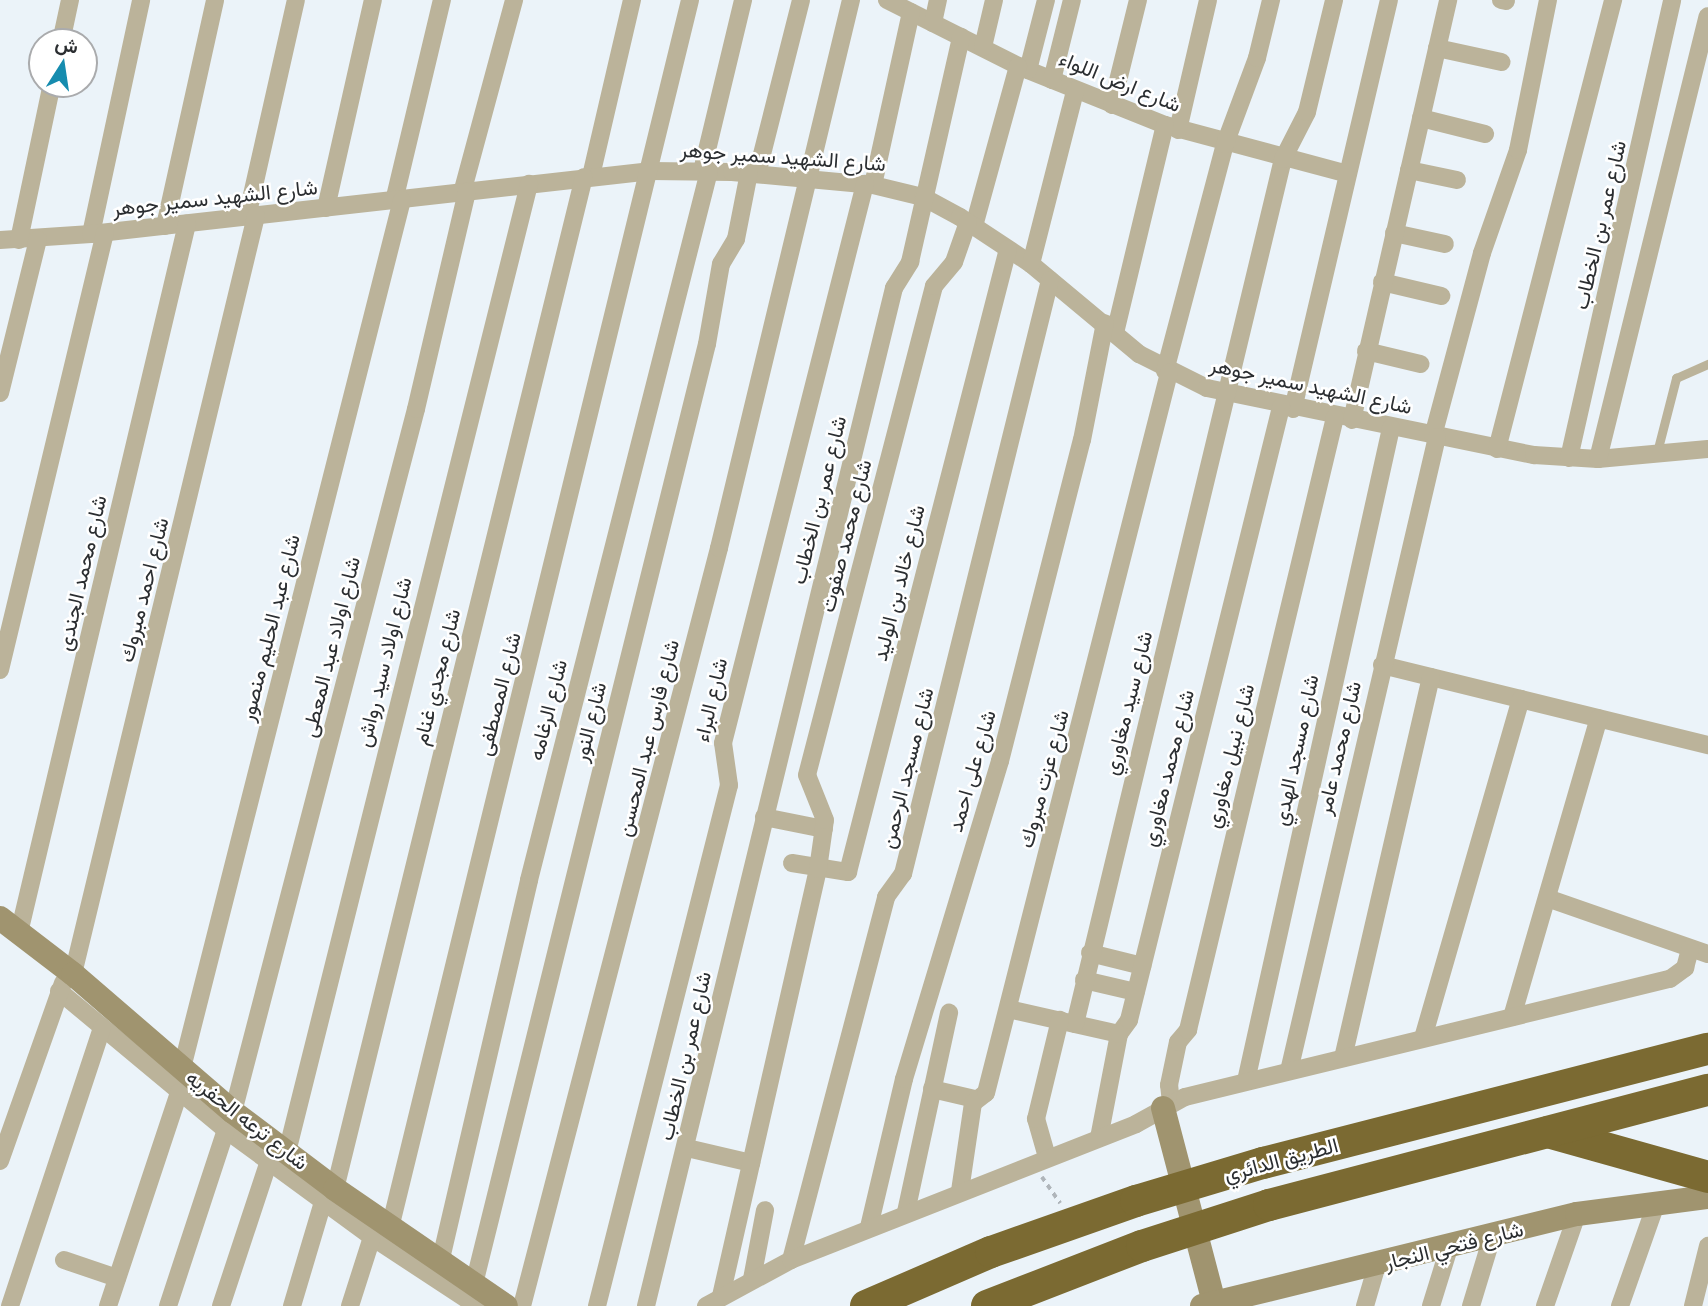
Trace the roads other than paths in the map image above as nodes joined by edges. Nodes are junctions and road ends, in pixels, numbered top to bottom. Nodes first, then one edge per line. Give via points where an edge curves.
1 (70, 0) edge
2 (141, 0) edge
3 (215, 0) edge
4 (296, 0) edge
5 (373, 0) edge
6 (442, 0) edge
7 (514, 0) edge
8 (632, 0) edge
9 (690, 0) edge
10 (743, 0) edge
11 (801, 0) edge
12 (851, 0) edge
13 (939, 0) edge
14 (994, 0) edge
15 (1046, 0) edge
16 (1072, 0) edge
17 (1138, 0) edge
18 (1208, 0) edge
19 (1271, 0) edge
20 (1334, 0) edge
21 (1389, 0) edge
22 (1448, 0) edge
23 (1548, 0) edge
24 (1613, 0) edge
25 (1672, 0) edge
26 (898, 4) edge
27 (1708, 16) edge
28 (933, 23) junction
29 (64, 28) edge
30 (961, 37) junction
31 (983, 47) junction
32 (1437, 48) junction
33 (1501, 62) dead end
34 (1023, 68) junction
35 (1052, 80) junction
36 (1075, 91) junction
37 (49, 98) edge
38 (1112, 105) junction
39 (1421, 118) junction
40 (1172, 128) junction
41 (1485, 134) dead end
42 (1226, 144) junction
43 (1283, 159) junction
44 (1409, 170) junction
45 (651, 171) junction
46 (706, 171) junction
47 (753, 174) junction
48 (1348, 174) junction
49 (588, 177) junction
50 (807, 178) junction
51 (1457, 180) dead end
52 (529, 184) junction
53 (869, 185) junction
54 (465, 193) junction
55 (923, 197) junction
56 (398, 200) junction
57 (326, 208) junction
58 (252, 217) junction
59 (187, 224) junction
60 (971, 224) junction
61 (166, 226) junction
62 (1394, 233) junction
63 (98, 234) junction
64 (0, 240) edge
65 (19, 240) junction
66 (38, 240) junction
67 (1445, 244) dead end
68 (1008, 249) junction
69 (1031, 264) junction
70 (1050, 280) junction
71 (1382, 282) junction
72 (1441, 296) dead end
73 (1110, 328) junction
74 (1366, 351) junction
75 (1420, 364) dead end
76 (1708, 364) edge
77 (1167, 372) junction
78 (0, 393) edge
79 (1227, 393) junction
80 (1287, 408) junction
81 (1344, 419) junction
82 (1391, 428) junction
83 (1435, 436) junction
84 (1497, 449) junction
85 (1708, 449) edge
86 (1656, 456) junction
87 (1570, 458) junction
88 (1598, 459) junction
89 (1382, 664) junction
90 (0, 670) edge
91 (1431, 677) junction
92 (1521, 699) junction
93 (1600, 718) junction
94 (1708, 745) edge
95 (764, 817) junction
96 (824, 829) junction
97 (792, 863) dead end
98 (818, 869) junction
99 (1547, 898) junction
100 (10, 926) edge
101 (1690, 949) junction
102 (1090, 953) junction
103 (1708, 954) edge
104 (1142, 967) junction
105 (67, 979) junction
106 (1084, 980) junction
107 (1136, 992) junction
108 (1008, 1009) junction
109 (949, 1013) dead end
110 (1512, 1017) junction
111 (1067, 1022) junction
112 (102, 1028) junction
113 (1119, 1034) junction
114 (1423, 1038) junction
115 (1708, 1049) edge
116 (1343, 1058) junction
117 (1289, 1071) junction
118 (181, 1080) junction
119 (1246, 1081) junction
120 (932, 1089) junction
121 (1708, 1090) edge
122 (975, 1099) junction
123 (1167, 1106) junction
124 (230, 1121) junction
125 (1547, 1132) junction
126 (1099, 1138) junction
127 (687, 1148) junction
128 (278, 1156) junction
129 (0, 1161) edge
130 (751, 1163) junction
131 (1043, 1166) junction
132 (1708, 1177) edge
133 (960, 1191) junction
134 (329, 1195) junction
135 (1708, 1197) edge
136 (1657, 1201) junction
137 (765, 1210) dead end
138 (906, 1212) junction
139 (1577, 1214) junction
140 (869, 1227) junction
141 (381, 1233) junction
142 (1492, 1237) junction
143 (1708, 1246) edge
144 (1449, 1248) junction
145 (64, 1260) dead end
146 (791, 1260) junction
147 (440, 1263) junction
148 (1377, 1265) junction
149 (117, 1278) junction
150 (752, 1279) junction
151 (475, 1295) edge
152 (713, 1301) edge
153 (1217, 1303) edge
154 (10, 1306) edge
155 (108, 1306) edge
156 (168, 1306) edge
157 (221, 1306) edge
158 (292, 1306) edge
159 (350, 1306) edge
160 (506, 1306) edge
161 (522, 1306) edge
162 (597, 1306) edge
163 (646, 1306) edge
164 (866, 1306) edge
165 (986, 1306) edge
166 (1366, 1306) edge
167 (1431, 1306) edge
168 (1471, 1306) edge
169 (1545, 1306) edge
170 (1620, 1306) edge
171 (1693, 1306) edge

1 - 29 street
2 - 63 street
3 - 61 street
4 - 58 street, شارع احمد مبروك
5 - 57 street
6 - 56 street, شارع عبد الحليم منصور
7 - 54 street, شارع اولاد عبد المعطى
8 - 49 street, شارع مجدي غنام
9 - 45 street, شارع المصطفى
10 - 46 street, شارع الرغامه
11 - 47 street, شارع النور
12 - 50 street, شارع فارس عبد المحسن
13 - 28 street
14 - 31 street
15 - 34 street, شارع محمد صفوت
16 - 35 street
17 - 38 street
18 - 40 street, شارع على احمد
19 - 42 street, شارع عزت مبروك via 1257,58
20 - 43 street, شارع سيد مغاوري via 1307,113
21 - 48 street, شارع محمد مغاوري
22 - 32 street, شارع نبيل مغاوري
23 - 83 street, شارع محمد عامر via 1518,150 1482,253
24 - 84 street
25 - 87 street, شارع عمر بن الخطاب
26 - 28 street, شارع ارض اللواء
26 - 53 street, شارع البراء
27 - 88 street
28 - 30 street, شارع ارض اللواء
30 - 31 street, شارع ارض اللواء
30 - 55 street, شارع عمر بن الخطاب
31 - 34 street, شارع ارض اللواء
32 - 33 street
32 - 39 street, شارع نبيل مغاوري
34 - 35 street, شارع ارض اللواء
34 - 60 street, شارع محمد صفوت
35 - 36 street, شارع ارض اللواء
36 - 38 street, شارع ارض اللواء
36 - 69 street
37 - 65 street
38 - 40 street, شارع ارض اللواء
39 - 41 street
39 - 44 street, شارع نبيل مغاوري
40 - 42 street, شارع ارض اللواء
40 - 73 street, شارع على احمد
42 - 43 street, شارع ارض اللواء
42 - 77 street, شارع عزت مبروك
43 - 48 street, شارع ارض اللواء
43 - 79 street, شارع سيد مغاوري
44 - 51 street
44 - 62 street, شارع نبيل مغاوري
45 - 46 street, شارع الشهيد سمير جوهر
45 - 49 street, شارع الشهيد سمير جوهر
45 - 141 street, شارع المصطفى
46 - 47 street, شارع الشهيد سمير جوهر
46 - 147 street, شارع الرغامه via 529,880
47 - 50 street, شارع الشهيد سمير جوهر
47 - 151 street, شارع النور via 736,239 721,264 707,344
48 - 80 street, شارع محمد مغاوري
49 - 52 street, شارع الشهيد سمير جوهر
49 - 134 street, شارع مجدي غنام
50 - 53 street, شارع الشهيد سمير جوهر
50 - 161 street, شارع فارس عبد المحسن via 712,575
52 - 54 street, شارع الشهيد سمير جوهر
52 - 128 street, شارع اولاد سيد رواش
53 - 55 street, شارع الشهيد سمير جوهر
53 - 162 street, شارع البراء via 723,743 729,785
54 - 56 street, شارع الشهيد سمير جوهر
54 - 124 street, شارع اولاد عبد المعطى via 416,409
55 - 60 street, شارع الشهيد سمير جوهر
55 - 95 street, شارع عمر بن الخطاب via 910,262 894,288
56 - 57 street, شارع الشهيد سمير جوهر
56 - 118 street, شارع عبد الحليم منصور
57 - 58 street, شارع الشهيد سمير جوهر
58 - 59 street, شارع الشهيد سمير جوهر
58 - 105 street, شارع احمد مبروك
59 - 61 street, شارع الشهيد سمير جوهر
59 - 100 street, شارع محمد الجندى
60 - 68 street, شارع الشهيد سمير جوهر
60 - 96 street, شارع محمد صفوت via 954,262 934,286 807,775 824,812
61 - 63 street, شارع الشهيد سمير جوهر
62 - 67 street
62 - 71 street, شارع نبيل مغاوري
63 - 66 street, شارع الشهيد سمير جوهر
63 - 90 street
64 - 65 street, شارع الشهيد سمير جوهر
65 - 66 street, شارع الشهيد سمير جوهر
66 - 78 street
68 - 69 street, شارع الشهيد سمير جوهر
68 - 98 street, شارع خالد بن الوليد via 848,872
69 - 70 street, شارع الشهيد سمير جوهر
70 - 73 street, شارع الشهيد سمير جوهر
70 - 146 street, شارع مسجد الرحمن via 903,874 886,897
71 - 72 street
71 - 74 street, شارع نبيل مغاوري
73 - 77 street, شارع الشهيد سمير جوهر
73 - 140 street, شارع على احمد via 1003,749 904,1079
74 - 75 street
74 - 81 street, شارع نبيل مغاوري
76 - 86 lane via 1676,378
77 - 79 street, شارع الشهيد سمير جوهر
77 - 108 street, شارع عزت مبروك
79 - 80 street, شارع الشهيد سمير جوهر
79 - 102 street, شارع سيد مغاوري
80 - 81 street, شارع الشهيد سمير جوهر
80 - 104 street, شارع محمد مغاوري
81 - 82 street, شارع الشهيد سمير جوهر
81 - 123 street, شارع نبيل مغاوري via 1188,1030 1178,1042
82 - 83 street, شارع الشهيد سمير جوهر
82 - 119 street, شارع مسجد الهدي
83 - 84 street, شارع الشهيد سمير جوهر
83 - 89 street, شارع محمد عامر
84 - 87 street, شارع الشهيد سمير جوهر
85 - 86 street, شارع الشهيد سمير جوهر
86 - 88 street, شارع الشهيد سمير جوهر
87 - 88 street, شارع الشهيد سمير جوهر
89 - 91 street
89 - 117 street, شارع محمد عامر
91 - 92 street
91 - 116 street
92 - 93 street
92 - 114 street
93 - 94 street
93 - 99 street
95 - 96 street
95 - 127 street, شارع عمر بن الخطاب
96 - 98 street, شارع محمد صفوت
97 - 98 street, شارع خالد بن الوليد
98 - 130 street, شارع محمد صفوت
99 - 101 street
99 - 110 street
100 - 105 street, شارع ترعه الحفريه
101 - 103 street
101 - 110 street via 1688,962 1676,976
102 - 104 street
102 - 106 street, شارع سيد مغاوري
104 - 107 street, شارع محمد مغاوري
105 - 112 street, شارع ترعه الحفريه
105 - 118 street, شارع ترعه الحفريه
105 - 129 street, شارع احمد مبروك
106 - 107 street
106 - 111 street, شارع سيد مغاوري
107 - 113 street, شارع محمد مغاوري via 1129,1020
108 - 111 street
108 - 122 street, شارع عزت مبروك via 986,1093
109 - 120 street
110 - 114 street
111 - 113 street
111 - 131 street, شارع سيد مغاوري via 1036,1119
112 - 118 street, شارع ترعه الحفريه
112 - 154 street
113 - 126 street, شارع محمد مغاوري
114 - 116 street
115 - 164 highway, الطريق الدائري via 1263,1163 1136,1201
116 - 117 street
117 - 119 street
118 - 124 street, شارع ترعه الحفريه
118 - 149 street, شارع عبد الحليم منصور
119 - 123 street
120 - 122 street
120 - 138 street
121 - 125 highway, الطريق الدائري
122 - 133 street, شارع عزت مبروك
123 - 126 street
123 - 153 street
124 - 128 street, شارع ترعه الحفريه
124 - 156 street, شارع اولاد عبد المعطى
125 - 132 highway
125 - 165 highway, الطريق الدائري via 1269,1205 1142,1246
126 - 131 street
127 - 130 street
127 - 163 street, شارع عمر بن الخطاب
128 - 134 street, شارع ترعه الحفريه
128 - 157 street, شارع اولاد سيد رواش
130 - 152 street, شارع محمد صفوت
131 - 133 street
133 - 138 street
134 - 141 street, شارع ترعه الحفريه
134 - 158 street, شارع مجدي غنام
135 - 136 street, شارع فتحي النجار
136 - 139 street, شارع فتحي النجار
136 - 170 street
137 - 150 street
138 - 140 street
139 - 142 street, شارع فتحي النجار
139 - 169 street
140 - 146 street
141 - 147 street, شارع ترعه الحفريه
141 - 151 street, شارع ترعه الحفريه
141 - 159 street, شارع المصطفى
142 - 144 street, شارع فتحي النجار
142 - 168 street
143 - 171 street
144 - 148 street, شارع فتحي النجار
144 - 167 street
145 - 149 street
146 - 150 street
147 - 151 street, شارع ترعه الحفريه
148 - 153 street, شارع فتحي النجار
148 - 166 street
149 - 155 street, شارع عبد الحليم منصور
150 - 152 street
151 - 160 street, شارع ترعه الحفريه

